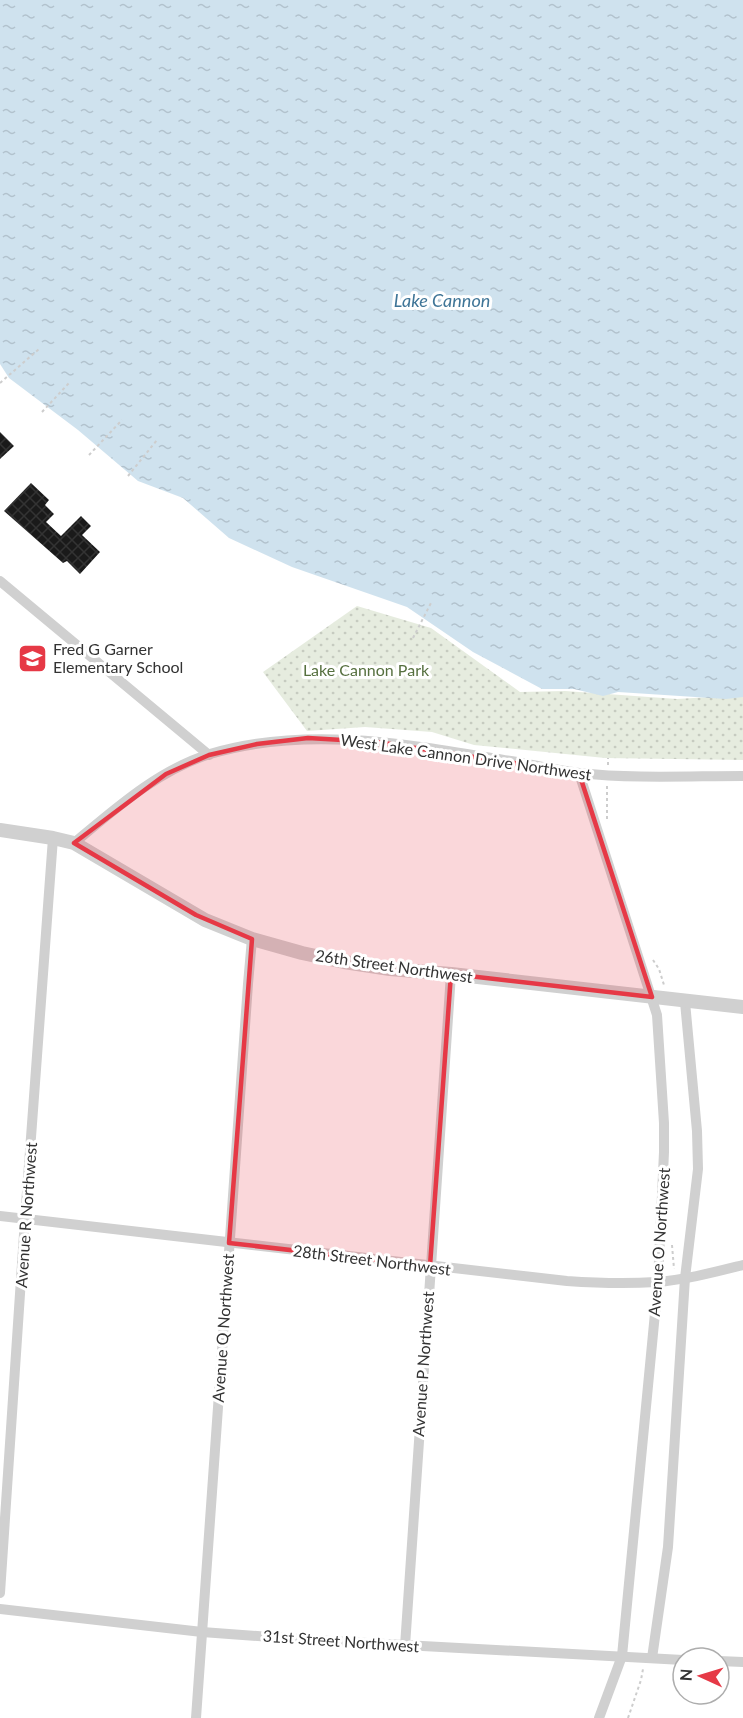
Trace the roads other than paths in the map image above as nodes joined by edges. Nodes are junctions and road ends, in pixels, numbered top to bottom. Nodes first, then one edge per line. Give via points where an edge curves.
1 (0, 581) edge
2 (209, 755) junction
3 (579, 773) junction
4 (743, 776) edge
5 (0, 830) edge
6 (53, 838) junction
7 (74, 843) junction
8 (252, 939) junction
9 (451, 974) junction
10 (652, 997) junction
11 (685, 1002) junction
12 (743, 1008) edge
13 (0, 1216) edge
14 (25, 1219) junction
15 (229, 1243) junction
16 (743, 1264) edge
17 (430, 1266) junction
18 (685, 1278) junction
19 (657, 1282) junction
20 (0, 1593) edge
21 (0, 1609) edge
22 (202, 1632) junction
23 (405, 1646) junction
24 (622, 1656) junction
25 (652, 1658) junction
26 (671, 1659) edge
27 (196, 1718) edge
28 (599, 1718) edge

1 - 2 street
2 - 3 street, West Lake Cannon Drive Northwest via 278,740 338,739
2 - 7 street, West Lake Cannon Drive Northwest via 166,774 123,802
3 - 4 street, West Lake Cannon Drive Northwest
3 - 10 street, Avenue O Northwest
5 - 6 street, 26th Street Northwest
6 - 7 street, 26th Street Northwest
6 - 14 street, Avenue R Northwest
7 - 8 street, 26th Street Northwest via 196,915
8 - 9 street, 26th Street Northwest via 344,962
8 - 15 street, Avenue Q Northwest
9 - 10 street, 26th Street Northwest
9 - 17 street, Avenue P Northwest
10 - 11 street, 26th Street Northwest
10 - 19 street, Avenue O Northwest via 657,1015 664,1123
11 - 12 street, 26th Street Northwest
11 - 18 street via 698,1169
13 - 14 street, 28th Street Northwest
14 - 15 street, 28th Street Northwest
14 - 20 street, Avenue R Northwest
15 - 17 street, 28th Street Northwest
15 - 22 street, Avenue Q Northwest
16 - 18 street, 28th Street Northwest
17 - 19 street, 28th Street Northwest via 567,1281
17 - 23 street, Avenue P Northwest
18 - 19 street, 28th Street Northwest
18 - 25 street via 668,1547
19 - 24 street, Avenue O Northwest
21 - 22 street, 31st Street Northwest
22 - 23 street, 31st Street Northwest
22 - 27 street, Avenue Q Northwest
23 - 24 street, 31st Street Northwest
24 - 25 street, 31st Street Northwest
24 - 28 street, Avenue O Northwest
25 - 26 street, 31st Street Northwest

